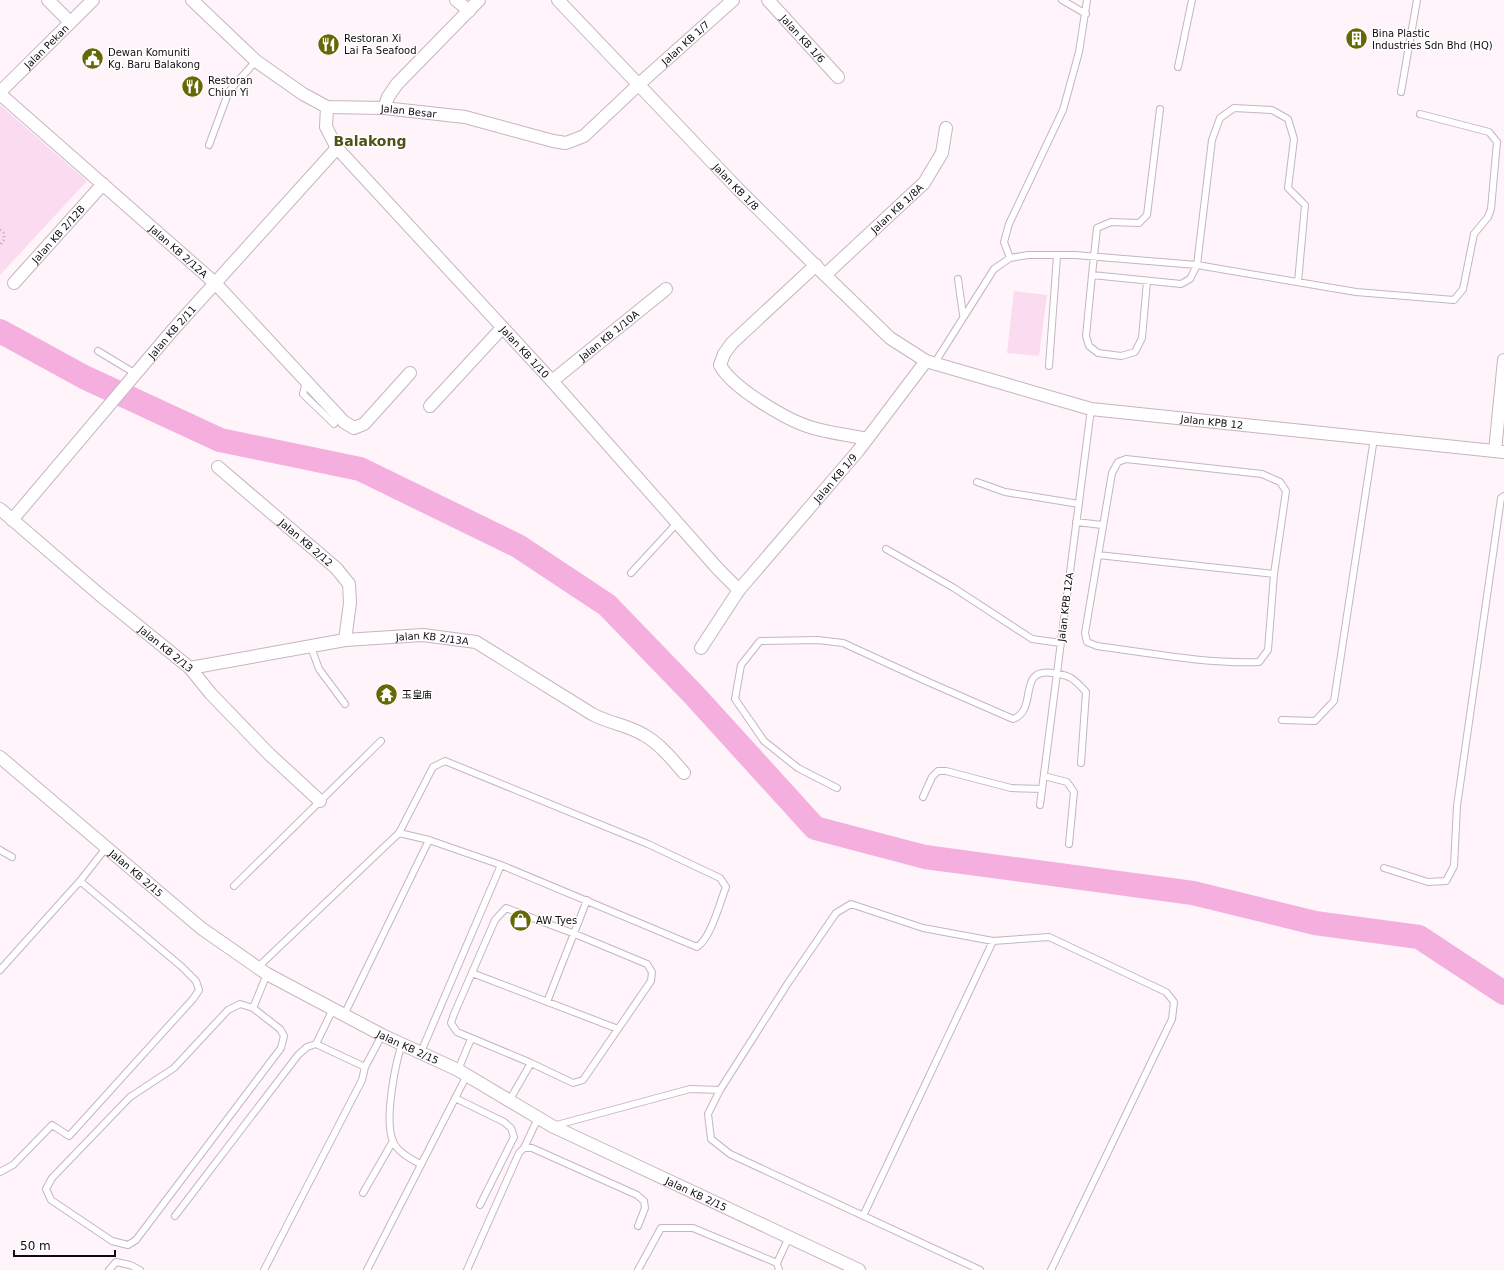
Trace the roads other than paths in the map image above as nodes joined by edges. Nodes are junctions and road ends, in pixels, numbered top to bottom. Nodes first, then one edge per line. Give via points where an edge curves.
1 (48, 0) edge
2 (93, 0) edge
3 (192, 0) edge
4 (456, 0) edge
5 (479, 0) edge
6 (558, 0) edge
7 (732, 0) edge
8 (768, 0) edge
9 (1062, 0) edge
10 (1087, 0) edge
11 (1192, 0) edge
12 (1417, 0) edge
13 (469, 11) junction
14 (1086, 14) junction
15 (70, 22) junction
16 (256, 61) junction
17 (1178, 67) dead end
18 (838, 77) dead end
19 (638, 85) junction
20 (1400, 92) dead end
21 (0, 93) edge
22 (327, 107) junction
23 (384, 108) junction
24 (1160, 109) dead end
25 (1420, 114) dead end
26 (946, 128) dead end
27 (209, 145) dead end
28 (337, 148) junction
29 (103, 184) junction
30 (1056, 256) junction
31 (1094, 257) junction
32 (1010, 258) junction
33 (816, 265) junction
34 (1197, 265) junction
35 (1092, 274) junction
36 (825, 275) junction
37 (958, 279) dead end
38 (1147, 281) junction
39 (1298, 282) junction
40 (14, 283) dead end
41 (215, 283) junction
42 (666, 289) dead end
43 (964, 316) junction
44 (502, 328) junction
45 (98, 352) dead end
46 (1504, 360) edge
47 (930, 362) junction
48 (1049, 366) dead end
49 (410, 373) dead end
50 (134, 376) junction
51 (552, 381) junction
52 (430, 406) dead end
53 (1091, 410) junction
54 (1374, 438) junction
55 (867, 439) junction
56 (1500, 451) edge
57 (218, 467) dead end
58 (977, 482) dead end
59 (1504, 496) edge
60 (1078, 504) junction
61 (0, 509) edge
62 (12, 520) junction
63 (678, 522) junction
64 (1076, 522) junction
65 (1102, 525) junction
66 (886, 549) dead end
67 (1098, 555) junction
68 (631, 573) dead end
69 (1274, 574) junction
70 (739, 590) junction
71 (345, 640) junction
72 (1061, 643) junction
73 (311, 647) junction
74 (701, 648) dead end
75 (190, 668) junction
76 (1057, 673) junction
77 (345, 704) dead end
78 (1282, 720) dead end
79 (381, 741) dead end
80 (0, 757) edge
81 (1081, 763) dead end
82 (684, 773) dead end
83 (1044, 776) junction
84 (837, 788) dead end
85 (1042, 789) junction
86 (923, 797) dead end
87 (320, 801) junction
88 (1040, 805) dead end
89 (399, 833) junction
90 (429, 840) junction
91 (1069, 844) dead end
92 (106, 848) junction
93 (0, 850) edge
94 (12, 857) dead end
95 (501, 865) junction
96 (1384, 868) dead end
97 (80, 881) junction
98 (234, 886) dead end
99 (587, 900) junction
100 (575, 934) junction
101 (993, 941) junction
102 (257, 968) junction
103 (0, 970) edge
104 (472, 973) junction
105 (267, 974) junction
106 (547, 1002) junction
107 (252, 1008) junction
108 (339, 1012) junction
109 (618, 1030) junction
110 (382, 1035) junction
111 (471, 1039) junction
112 (316, 1044) junction
113 (402, 1044) junction
114 (421, 1052) junction
115 (531, 1063) junction
116 (365, 1067) junction
117 (462, 1072) junction
118 (720, 1090) junction
119 (455, 1098) junction
120 (509, 1100) junction
121 (538, 1118) junction
122 (552, 1126) junction
123 (393, 1141) junction
124 (524, 1148) junction
125 (420, 1164) junction
126 (0, 1172) edge
127 (363, 1193) dead end
128 (480, 1205) dead end
129 (175, 1216) dead end
130 (864, 1216) junction
131 (638, 1226) dead end
132 (789, 1237) junction
133 (777, 1263) junction
134 (856, 1269) edge
135 (109, 1270) edge
136 (140, 1270) edge
137 (264, 1270) edge
138 (367, 1270) edge
139 (467, 1270) edge
140 (638, 1270) edge
141 (779, 1270) edge
142 (980, 1270) edge
143 (1051, 1270) edge

1 - 15 street
2 - 15 street, Jalan Pekan
3 - 16 street, Jalan Besar
4 - 13 street
5 - 13 street
6 - 19 street, Jalan KB 1/8
7 - 19 street, Jalan KB 1/7
8 - 18 street, Jalan KB 1/6
9 - 14 lane
10 - 14 lane
11 - 17 lane
12 - 20 lane
13 - 23 street via 397,84 388,96
14 - 32 lane via 1079,52 1063,110 1009,224 1004,242
15 - 21 street, Jalan Pekan
16 - 22 street, Jalan Besar via 303,94
16 - 27 lane via 229,91
19 - 23 street, Jalan Besar via 584,136 566,143 465,118
19 - 33 street, Jalan KB 1/8 via 738,189
21 - 29 street, Jalan KB 2/12A
22 - 23 street, Jalan Besar
22 - 28 street, Jalan KB 1/10 via 326,128
24 - 31 lane via 1147,215 1139,223 1111,222 1097,228
25 - 39 lane via 1489,132 1498,142 1491,209 1488,217 1474,234 1463,289 1454,300 1356,292
26 - 36 street, Jalan KB 1/8A via 942,153 924,183
28 - 41 street, Jalan KB 2/11
28 - 44 street, Jalan KB 1/10
29 - 40 street, Jalan KB 2/12B
29 - 41 street, Jalan KB 2/12A
30 - 31 lane
30 - 32 lane via 1028,255
30 - 48 lane
31 - 34 lane
31 - 35 lane
32 - 43 lane, Jalan KB 1/9 via 994,270
33 - 36 street, Jalan KB 1/8
33 - 55 street via 732,343 720,365 724,374 735,383 791,420 813,428
34 - 38 lane via 1190,279 1181,284
34 - 39 lane
34 - 39 lane via 1212,140 1220,118 1234,108 1272,110 1288,119 1294,139 1288,188 1305,205
35 - 38 lane
35 - 38 lane via 1086,336 1089,346 1098,353 1122,356 1135,352 1142,338
36 - 47 street, Jalan KB 1/8 via 890,338
37 - 43 lane
41 - 49 street, Jalan KB 2/12A via 306,381 339,423 354,428 364,424
41 - 50 street, Jalan KB 2/11
42 - 51 street, Jalan KB 1/10A
43 - 47 lane, Jalan KB 1/9
44 - 51 street, Jalan KB 1/10
44 - 52 street
45 - 50 lane
46 - 56 street
47 - 53 street, Jalan KPB 12
47 - 55 street, Jalan KB 1/9
50 - 62 street, Jalan KB 2/11
51 - 63 street, Jalan KB 1/10
53 - 54 street, Jalan KPB 12
53 - 60 lane, Jalan KPB 12A
54 - 56 street, Jalan KPB 12
54 - 78 lane via 1334,701 1315,721
55 - 70 street, Jalan KB 1/9
57 - 71 street, Jalan KB 2/12 via 336,568 349,584 350,603
58 - 60 lane via 1006,492
59 - 96 lane via 1501,498 1457,806 1454,866 1446,881 1428,882
60 - 64 lane, Jalan KPB 12A
61 - 62 street, Jalan KB 2/13
62 - 75 street, Jalan KB 2/13
63 - 68 lane
63 - 70 street, Jalan KB 1/10
64 - 65 lane
64 - 72 lane, Jalan KPB 12A
65 - 67 lane
65 - 69 lane via 1112,473 1118,462 1126,459 1262,474 1280,482 1286,491
66 - 72 lane via 954,588 1032,639
67 - 69 lane
67 - 69 lane via 1085,633 1087,642 1097,646 1190,658 1260,662 1268,650
70 - 74 street, Jalan KB 1/9
71 - 73 street, Jalan KB 2/13A
71 - 82 street, Jalan KB 2/13A via 423,635 476,642 599,718 643,734 662,747
72 - 76 lane, Jalan KPB 12A
73 - 75 street, Jalan KB 2/13A
73 - 77 lane via 319,669
75 - 87 street, Jalan KB 2/13 via 211,694 269,754
76 - 81 lane via 1072,677 1086,692
76 - 83 lane, Jalan KPB 12A
76 - 84 lane via 1043,671 1036,675 1030,682 1025,709 1020,716 1013,719 843,643 818,640 760,641 742,665 736,699 764,741 798,768
79 - 87 lane
80 - 92 street, Jalan KB 2/15
83 - 85 lane, Jalan KPB 12A
83 - 91 lane via 1067,782 1074,792
85 - 86 lane via 1011,788 938,771 932,777
85 - 88 lane, Jalan KPB 12A
87 - 98 lane
89 - 90 lane
89 - 99 lane via 433,767 445,761 648,844 720,878 726,887 707,936 697,947
89 - 102 lane
90 - 95 lane
90 - 108 lane
92 - 97 lane
92 - 102 street, Jalan KB 2/15 via 201,928
93 - 94 lane
95 - 99 lane
95 - 114 lane
97 - 103 lane
97 - 126 lane via 182,967 196,981 199,990 70,1136 52,1125 13,1165
99 - 100 lane
100 - 104 lane via 506,908 495,920
100 - 106 lane
100 - 109 lane via 647,964 652,972 651,981
101 - 118 lane via 923,928 851,904 836,913
101 - 130 lane
101 - 143 lane via 1049,936 1166,992 1174,1002 1172,1019
102 - 105 street, Jalan KB 2/15
104 - 106 lane
104 - 111 lane via 451,1023 457,1032
105 - 107 lane
105 - 108 street, Jalan KB 2/15
106 - 109 lane
107 - 107 lane via 240,1004 228,1010 174,1068 130,1097 52,1178 46,1189 51,1200 112,1241 128,1245 136,1240 281,1048 284,1036 280,1029
108 - 110 street, Jalan KB 2/15
108 - 112 lane
109 - 115 lane via 583,1080 573,1083
110 - 113 street, Jalan KB 2/15
110 - 116 lane
111 - 115 lane
111 - 117 lane
112 - 116 lane
112 - 129 lane via 307,1047 298,1055
113 - 114 street, Jalan KB 2/15
113 - 123 lane via 397,1059 389,1118
114 - 117 street, Jalan KB 2/15
115 - 120 lane
116 - 137 lane via 362,1080
117 - 119 lane
117 - 120 street, Jalan KB 2/15
118 - 122 lane via 690,1089
118 - 130 lane via 708,1114 711,1139 730,1154
119 - 125 lane
119 - 128 lane via 504,1122 511,1128 514,1137
120 - 121 street, Jalan KB 2/15
121 - 122 street, Jalan KB 2/15
121 - 124 lane
122 - 132 street, Jalan KB 2/15
123 - 125 lane via 404,1155
123 - 127 lane
124 - 131 lane via 532,1148 637,1195 644,1201 645,1208
124 - 139 lane via 518,1153
125 - 138 lane
130 - 142 lane
132 - 133 lane
132 - 134 street, Jalan KB 2/15
133 - 140 lane via 693,1228 661,1228
133 - 141 lane
135 - 136 lane via 116,1262

